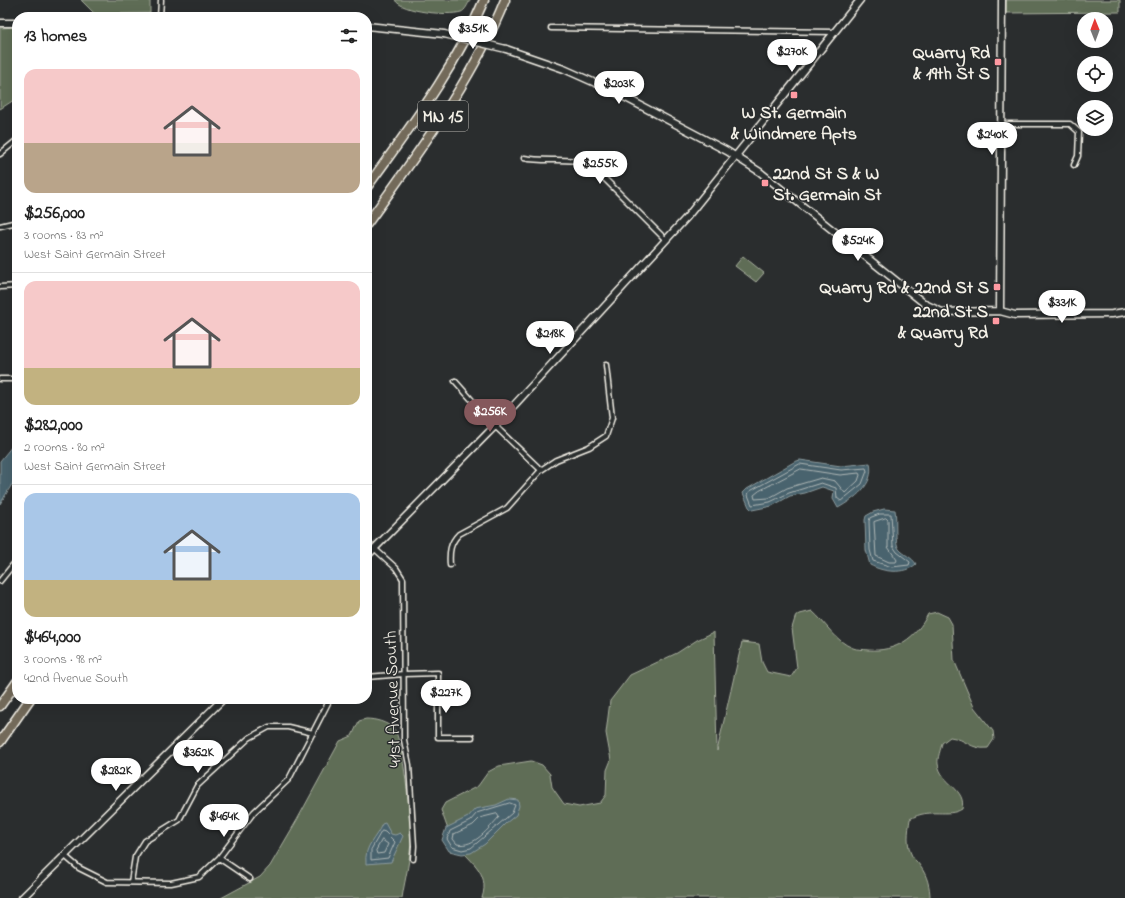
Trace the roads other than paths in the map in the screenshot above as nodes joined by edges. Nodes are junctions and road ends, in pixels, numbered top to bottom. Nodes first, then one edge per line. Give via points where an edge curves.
1 (161, 0) edge
2 (484, 0) edge
3 (505, 0) edge
4 (860, 0) edge
5 (1002, 0) edge
6 (160, 12) edge
7 (0, 23) edge
8 (12, 23) edge
9 (372, 27) edge
10 (551, 28) dead end
11 (835, 32) junction
12 (1001, 124) junction
13 (12, 144) edge
14 (0, 154) edge
15 (736, 156) junction
16 (524, 158) dead end
17 (1074, 165) dead end
18 (372, 180) edge
19 (372, 217) edge
20 (12, 223) edge
21 (0, 226) edge
22 (666, 240) junction
23 (12, 286) edge
24 (0, 287) edge
25 (1000, 311) junction
26 (1125, 312) edge
27 (606, 365) dead end
28 (12, 379) edge
29 (0, 380) edge
30 (455, 381) dead end
31 (495, 426) junction
32 (541, 470) junction
33 (375, 549) junction
34 (372, 552) edge
35 (450, 565) dead end
36 (12, 566) edge
37 (0, 581) edge
38 (404, 674) junction
39 (372, 677) edge
40 (12, 689) edge
41 (27, 704) edge
42 (218, 704) edge
43 (328, 704) edge
44 (0, 706) edge
45 (313, 733) junction
46 (472, 737) dead end
47 (0, 742) edge
48 (65, 856) junction
49 (219, 858) junction
50 (412, 859) dead end
51 (250, 879) dead end
52 (131, 882) junction
53 (22, 898) edge

1 - 6 street
2 - 18 highway, MN 15 via 452,64 429,101
3 - 19 highway, MN 15 via 471,72 450,107
4 - 11 street
5 - 12 street
7 - 8 street
9 - 15 street, bridge via 444,34 506,49 564,69 611,90
10 - 11 street
11 - 15 street
12 - 17 street via 1070,124 1078,132 1078,156
12 - 25 street
13 - 14 street
15 - 22 street
15 - 25 street via 925,304 942,312
16 - 22 street via 580,160 591,165
20 - 21 street
22 - 31 street
23 - 24 street
25 - 26 street via 1015,315
27 - 32 street via 612,418 606,436
28 - 29 street
30 - 31 street
31 - 32 street
31 - 33 street
32 - 35 street via 507,508 459,534 453,540 449,553
33 - 34 street
33 - 38 street, 41st Avenue South via 396,568 403,579
36 - 37 street
38 - 39 street
38 - 46 street via 438,673 438,737
38 - 50 street, 41st Avenue South via 404,740 409,765 414,846
40 - 44 highway
41 - 47 highway
42 - 48 street
43 - 45 street
45 - 49 street via 289,779 254,812
45 - 52 street via 288,727 269,728 249,738 197,786 179,820 145,842 135,857
48 - 52 street via 79,868 107,882
48 - 53 street
49 - 51 street
49 - 52 street via 199,877 171,883

